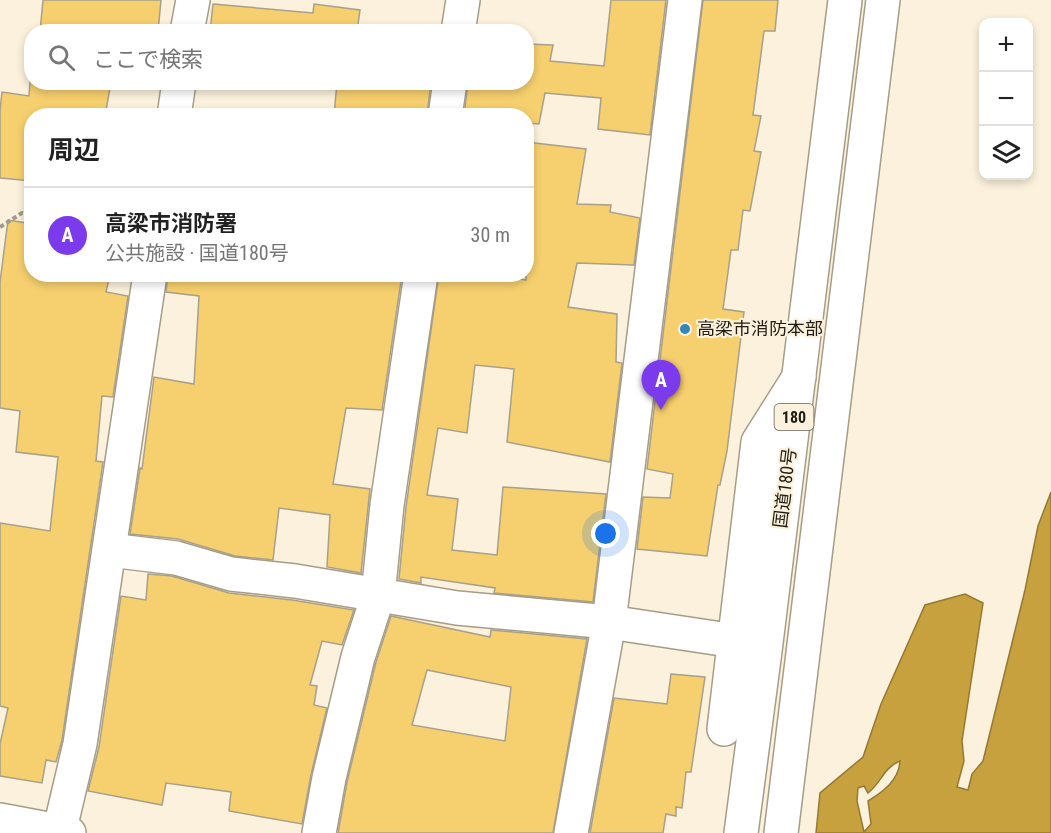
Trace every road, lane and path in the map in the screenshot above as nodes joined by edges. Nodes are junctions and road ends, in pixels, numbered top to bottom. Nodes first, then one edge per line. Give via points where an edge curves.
1 (193, 0) edge
2 (463, 0) edge
3 (685, 0) edge
4 (845, 0) edge
5 (883, 0) edge
6 (189, 24) edge
7 (459, 24) edge
8 (178, 90) edge
9 (449, 90) edge
10 (175, 108) edge
11 (447, 108) edge
12 (24, 214) edge
13 (0, 227) edge
14 (149, 282) edge
15 (421, 282) edge
16 (799, 377) junction
17 (109, 550) junction
18 (378, 596) junction
19 (609, 622) junction
20 (735, 641) junction
21 (724, 729) dead end
22 (0, 820) edge
23 (62, 832) edge
24 (319, 833) edge
25 (571, 833) edge
26 (741, 833) edge
27 (781, 833) edge

1 - 6 main road
2 - 7 main road
3 - 19 main road
4 - 16 main road, 国道180号 / 180
5 - 27 main road, 180
8 - 10 main road
9 - 11 main road
12 - 13 path
14 - 17 main road
15 - 18 main road via 387,505
16 - 20 main road via 758,442
16 - 26 main road, 国道180号 / 180
17 - 18 main road via 176,558 231,574
17 - 23 main road via 80,744
18 - 19 main road via 457,608
18 - 24 main road via 356,668
19 - 20 main road
19 - 25 main road
20 - 21 main road
22 - 23 main road

